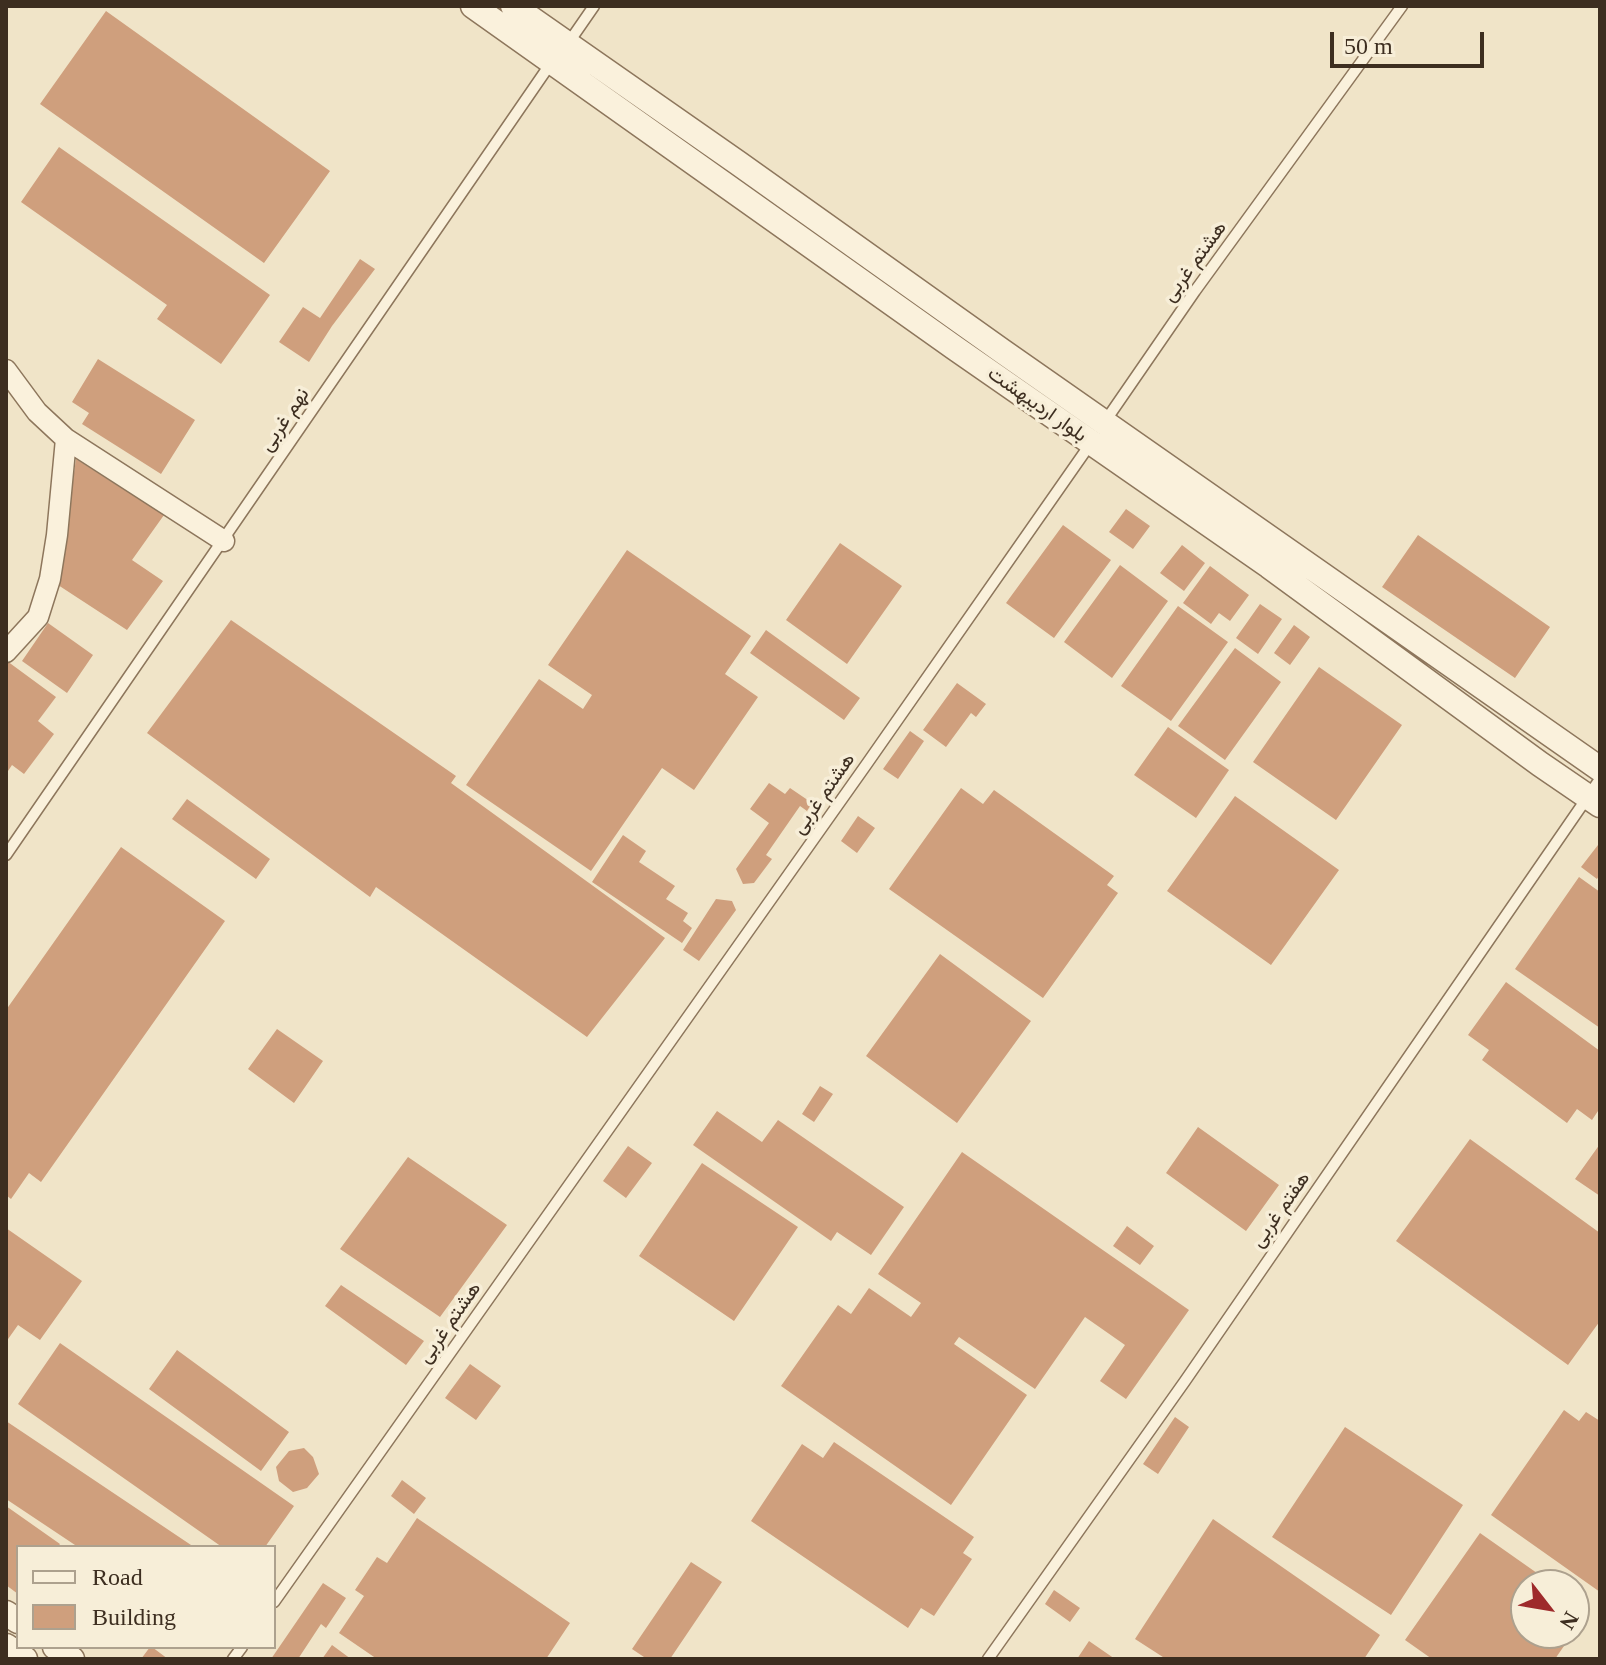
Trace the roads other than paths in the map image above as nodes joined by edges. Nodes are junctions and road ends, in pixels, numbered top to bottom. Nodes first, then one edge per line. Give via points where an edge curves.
1 (473, 6) edge
2 (513, 6) edge
3 (594, 6) edge
4 (1402, 6) edge
5 (559, 53) junction
6 (6, 370) edge
7 (1098, 432) junction
8 (66, 439) junction
9 (224, 541) junction
10 (6, 652) edge
11 (1600, 769) edge
12 (1596, 793) edge
13 (6, 855) edge
14 (276, 1599) edge
15 (6, 1646) edge
16 (25, 1659) edge
17 (988, 1659) edge

1 - 5 street, بلوار اردیبهشت
2 - 5 street, بلوار اردیبهشت
3 - 5 lane, نهم غربی
4 - 7 lane, هشتم غربی
5 - 7 street, بلوار اردیبهشت via 929,330
5 - 9 lane, نهم غربی
6 - 8 street via 37,412
7 - 11 street, بلوار اردیبهشت
7 - 12 street, بلوار اردیبهشت via 1269,566 1527,755
7 - 14 lane, هشتم غربی
8 - 9 street
8 - 10 street via 50,579 38,617
9 - 13 lane, نهم غربی
12 - 17 lane, هفتم غربی
15 - 16 street

